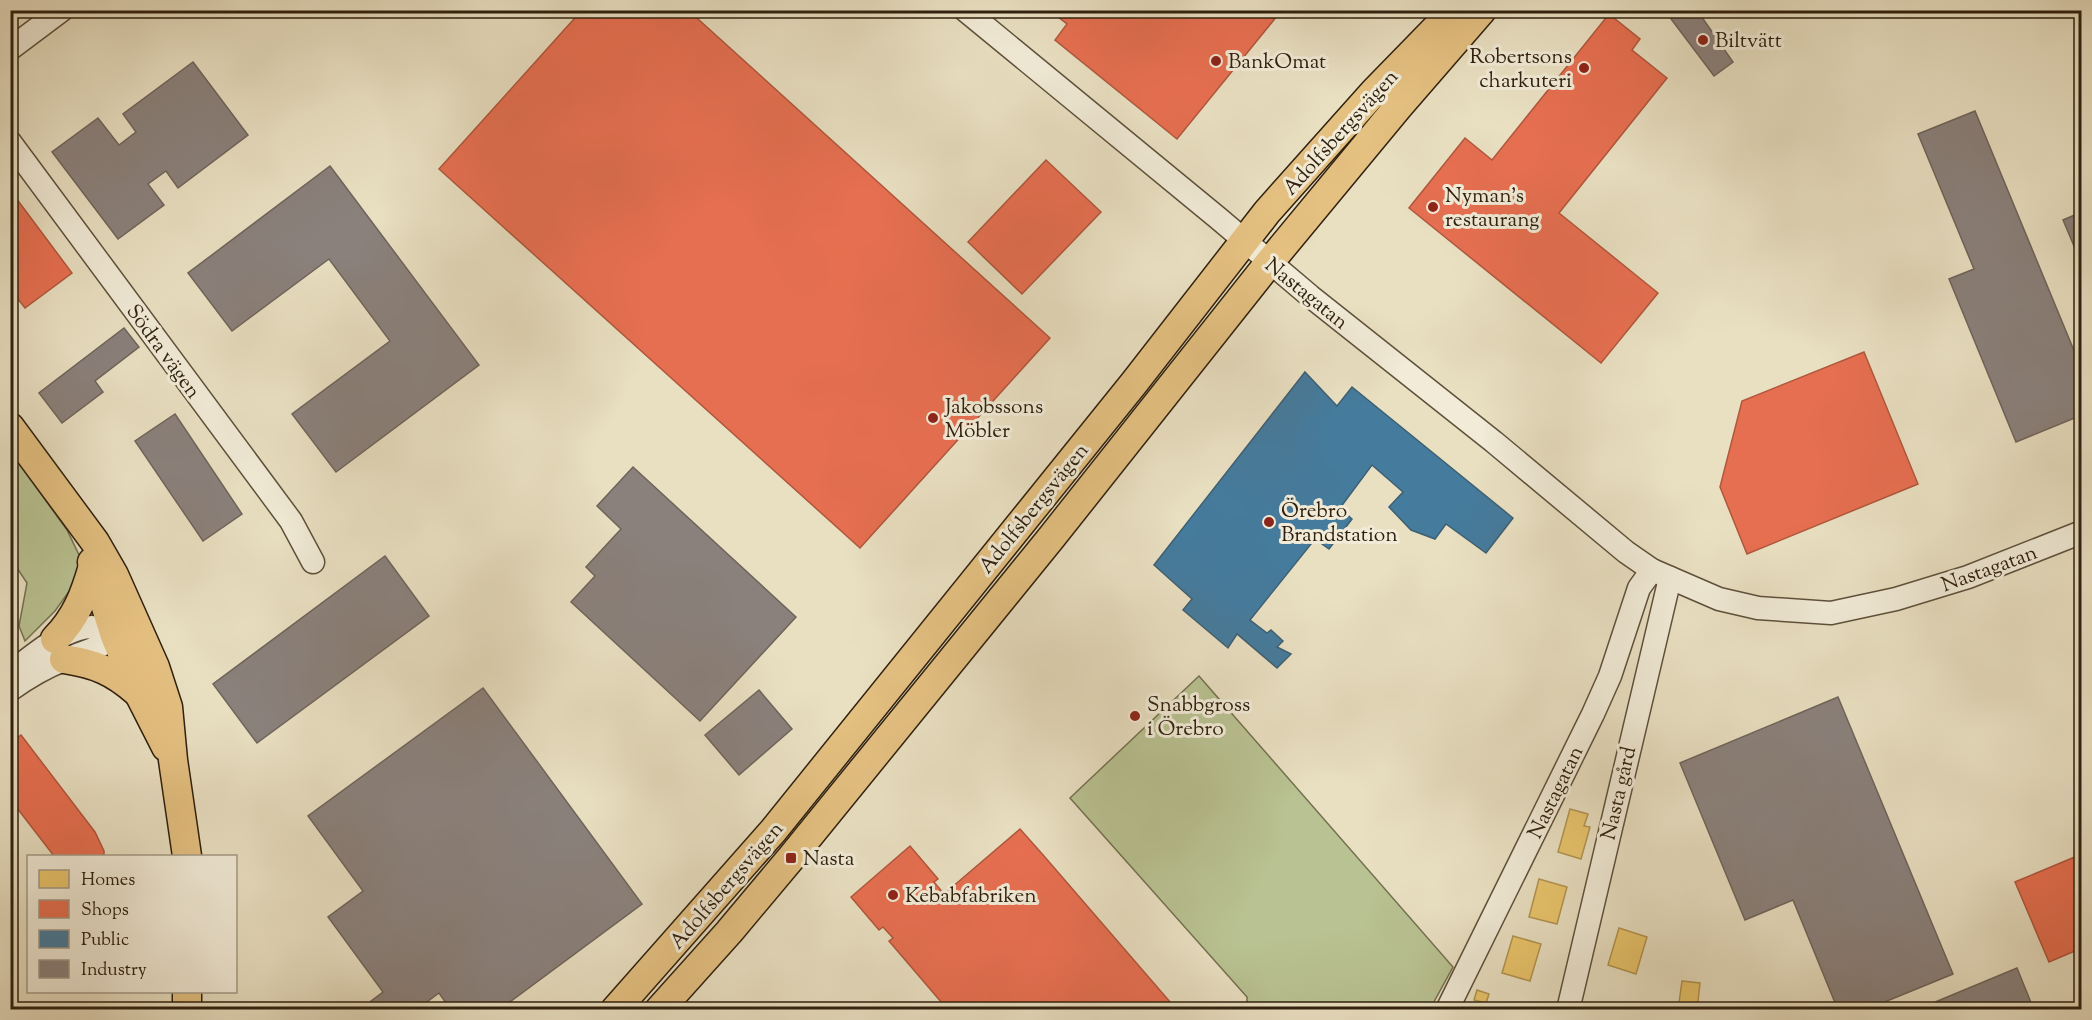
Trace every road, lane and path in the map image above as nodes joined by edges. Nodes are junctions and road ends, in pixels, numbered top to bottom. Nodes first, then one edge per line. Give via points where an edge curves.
1 (62, 10) edge
2 (965, 10) edge
3 (1454, 10) edge
4 (1482, 10) edge
5 (10, 49) edge
6 (10, 142) edge
7 (1245, 241) junction
8 (1269, 263) junction
9 (10, 427) edge
10 (71, 510) junction
11 (2082, 532) edge
12 (313, 562) dead end
13 (93, 566) junction
14 (1661, 574) junction
15 (127, 632) junction
16 (60, 649) junction
17 (10, 673) edge
18 (897, 677) junction
19 (10, 690) edge
20 (138, 692) junction
21 (919, 700) junction
22 (172, 760) junction
23 (187, 855) edge
24 (705, 909) junction
25 (729, 932) junction
26 (187, 993) edge
27 (187, 1010) edge
28 (615, 1010) edge
29 (659, 1010) edge
30 (1447, 1010) edge
31 (1568, 1010) edge

1 - 5 street
2 - 7 street, Nastagatan
3 - 7 main road, Adolfsbergsvägen via 1332,138
4 - 8 main road, Adolfsbergsvägen
6 - 12 street, Södra vägen via 291,521
7 - 8 street, Nastagatan
7 - 18 main road, Adolfsbergsvägen
8 - 14 street, Nastagatan via 1626,552
8 - 21 main road, Adolfsbergsvägen
9 - 10 main road
10 - 13 main road
10 - 15 main road via 114,575
11 - 14 street, Nastagatan via 1968,577 1831,614 1758,608 1719,599
13 - 15 main road
13 - 16 main road
14 - 30 street, Nastagatan via 1639,588 1593,714
14 - 31 street, Nasta gård
15 - 16 street via 93,627 74,631
15 - 20 main road
15 - 22 main road via 155,667 168,707
16 - 17 street
16 - 19 street via 42,669
16 - 20 main road via 104,668
18 - 21 main road
18 - 24 main road, Adolfsbergsvägen
20 - 22 main road
21 - 25 main road, Adolfsbergsvägen
22 - 23 main road
24 - 25 main road
24 - 28 main road, Adolfsbergsvägen
25 - 29 main road, Adolfsbergsvägen
26 - 27 main road

